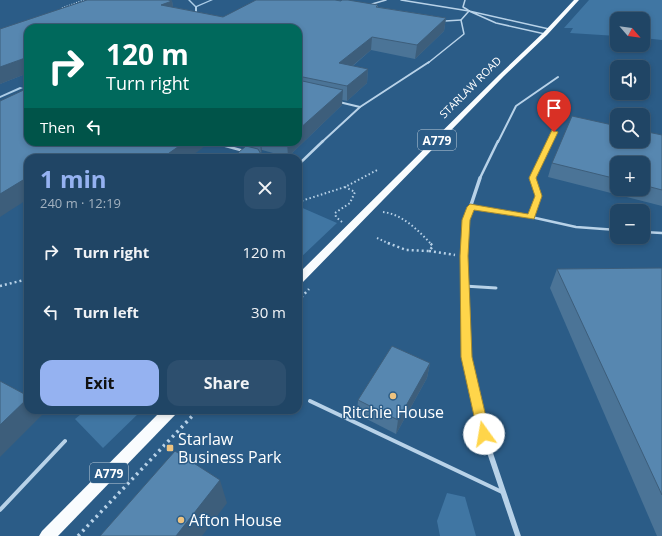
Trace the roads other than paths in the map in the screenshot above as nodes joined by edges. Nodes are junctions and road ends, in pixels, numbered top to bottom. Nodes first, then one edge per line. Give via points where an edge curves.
1 (386, 0) edge
2 (401, 0) edge
3 (465, 0) edge
4 (576, 0) edge
5 (372, 4) edge
6 (469, 11) junction
7 (462, 20) junction
8 (445, 21) edge
9 (547, 32) junction
10 (558, 77) dead end
11 (337, 102) edge
12 (360, 108) junction
13 (554, 132) dead end
14 (225, 146) edge
15 (247, 152) edge
16 (302, 161) edge
17 (480, 178) joint
18 (470, 207) junction
19 (531, 217) junction
20 (610, 229) edge
21 (650, 232) edge
22 (662, 233) edge
23 (302, 276) edge
24 (464, 286) junction
25 (496, 288) dead end
26 (310, 401) dead end
27 (167, 414) edge
28 (65, 441) dead end
29 (502, 492) junction
30 (0, 510) edge
31 (47, 536) edge
32 (518, 536) edge

1 - 5 lane
2 - 6 lane
3 - 6 lane via 463,7
4 - 9 main road, STARLAW ROAD / A779
6 - 7 lane
6 - 9 lane
6 - 9 lane via 505,25
7 - 8 lane
7 - 12 lane via 464,34 428,63
9 - 23 main road, STARLAW ROAD / A779
10 - 17 lane via 516,106
11 - 12 lane
12 - 16 lane
13 - 19 lane via 533,178 539,196
14 - 15 lane
17 - 18 street
18 - 19 lane
18 - 24 street via 466,220
19 - 20 lane via 576,227
21 - 22 lane
24 - 25 lane
24 - 29 street via 466,357 484,434
26 - 29 lane
27 - 31 main road, A779
28 - 30 lane
29 - 32 street

